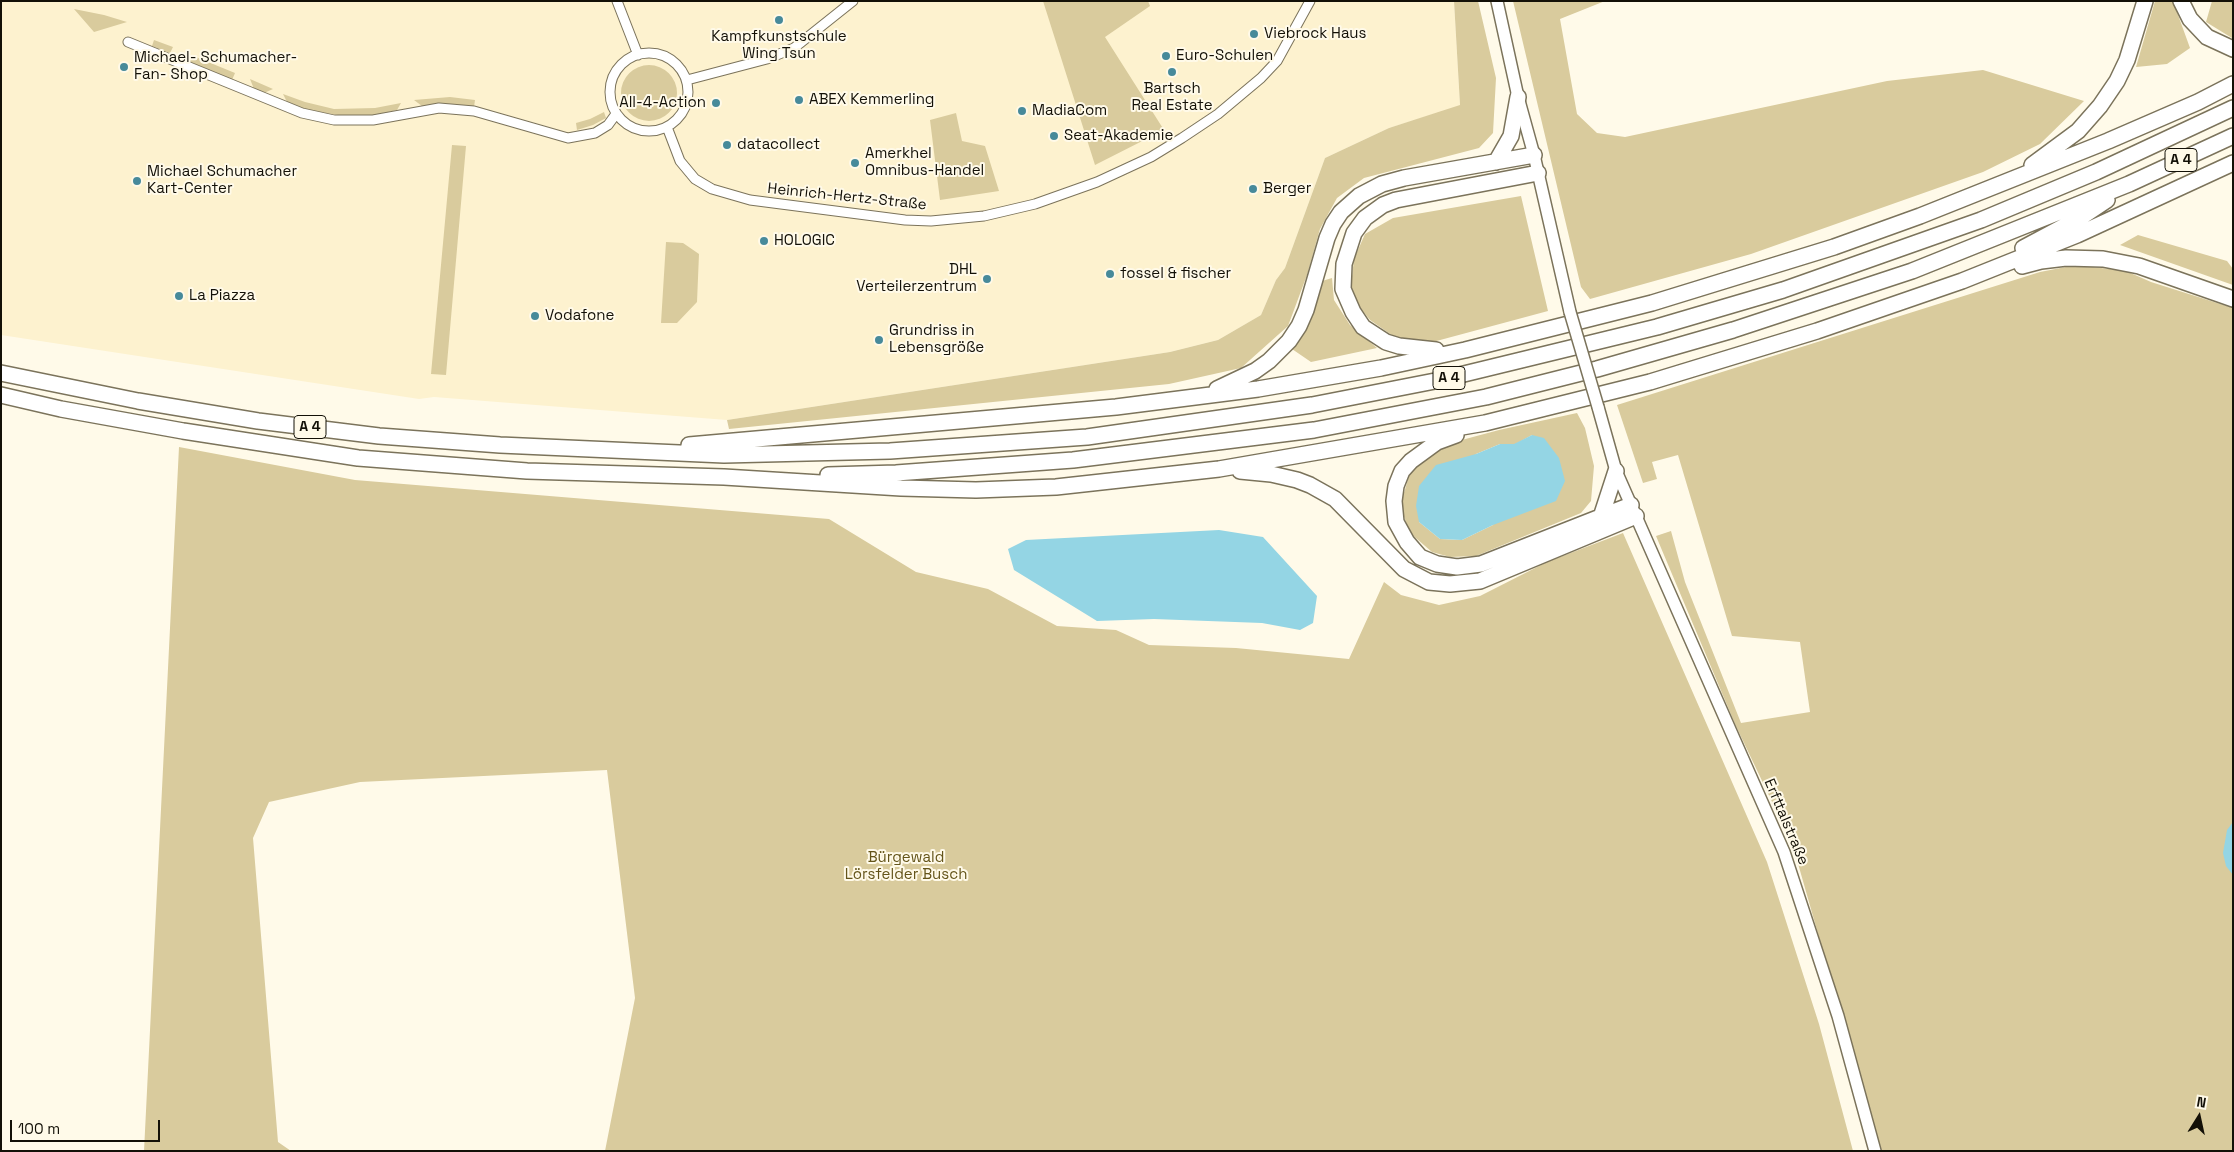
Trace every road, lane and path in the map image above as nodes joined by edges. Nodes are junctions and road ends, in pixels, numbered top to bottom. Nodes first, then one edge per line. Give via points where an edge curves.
1 (617, 1) edge
2 (853, 1) edge
3 (1310, 1) edge
4 (1497, 1) edge
5 (2145, 1) edge
6 (2181, 1) edge
7 (128, 42) dead end
8 (2233, 49) edge
9 (638, 55) junction
10 (687, 80) junction
11 (2233, 84) edge
12 (1518, 97) junction
13 (2233, 108) edge
14 (616, 114) junction
15 (667, 127) junction
16 (2233, 136) edge
17 (1534, 155) junction
18 (1496, 162) junction
19 (2233, 163) edge
20 (1538, 173) junction
21 (2005, 183) junction
22 (2129, 184) junction
23 (1962, 281) junction
24 (2233, 299) edge
25 (1465, 350) junction
26 (1, 373) edge
27 (1, 396) edge
28 (1202, 396) junction
29 (1485, 423) junction
30 (622, 451) junction
31 (1219, 470) junction
32 (1616, 471) junction
33 (724, 477) junction
34 (1633, 511) junction
35 (1601, 517) junction
36 (1875, 1151) edge

1 - 9 street
2 - 10 street via 794,48 767,59
3 - 15 street, Heinrich-Hertz-Straße via 1277,61 1218,114 1182,138 1151,157 1096,182 1034,204 984,216 904,220 750,200 712,190 695,179 680,161
4 - 12 main road, Erfttalstraße
5 - 21 highway via 2125,65 2100,106 2060,146
6 - 8 highway via 2190,19 2207,37
7 - 14 street via 302,113 334,120 373,120 440,108 474,111 568,138 595,133
9 - 10 street via 650,53 667,58 681,69
9 - 14 street via 618,68 612,79 610,90
10 - 15 street via 689,91 683,112
11 - 21 highway via 2198,102
12 - 17 main road, Erfttalstraße
12 - 18 highway via 1511,136
13 - 30 highway, A 4 via 2096,172 1982,220 1783,290 1657,327 1435,381 1312,405 1087,437 890,451 724,455
14 - 15 street via 634,128 650,131
16 - 22 highway, A 4
17 - 18 highway
17 - 20 main road, Erfttalstraße
18 - 28 highway via 1404,178 1382,184 1359,196 1333,224 1306,310 1289,341 1255,371
19 - 23 highway via 2085,232
20 - 25 highway via 1396,200 1365,218 1350,242 1344,264 1343,289 1347,302 1363,327 1386,342 1399,346 1438,351
20 - 32 main road, Erfttalstraße, bridge via 1570,312
21 - 25 highway via 1834,247 1722,283
22 - 23 highway via 2083,216
22 - 33 highway, A 4 via 1912,271 1823,302 1597,369 1486,397 1314,430 1073,460 896,473
23 - 24 highway via 2041,261 2103,259 2139,266
23 - 29 highway via 1817,331 1659,379
25 - 28 highway via 1381,368
26 - 30 highway, A 4 via 258,421 500,446
27 - 33 highway, A 4 via 183,431 358,458 527,471
28 - 30 highway via 1116,407
29 - 31 highway
29 - 35 highway via 1437,442 1402,471 1395,494 1396,522 1420,558 1457,567 1481,564
31 - 33 highway via 1056,487 976,490
31 - 34 highway via 1271,474 1310,485 1335,499 1404,569 1429,582 1480,581
32 - 34 main road, Erfttalstraße
32 - 35 highway
34 - 35 highway
34 - 36 main road, Erfttalstraße via 1784,852 1838,1016

